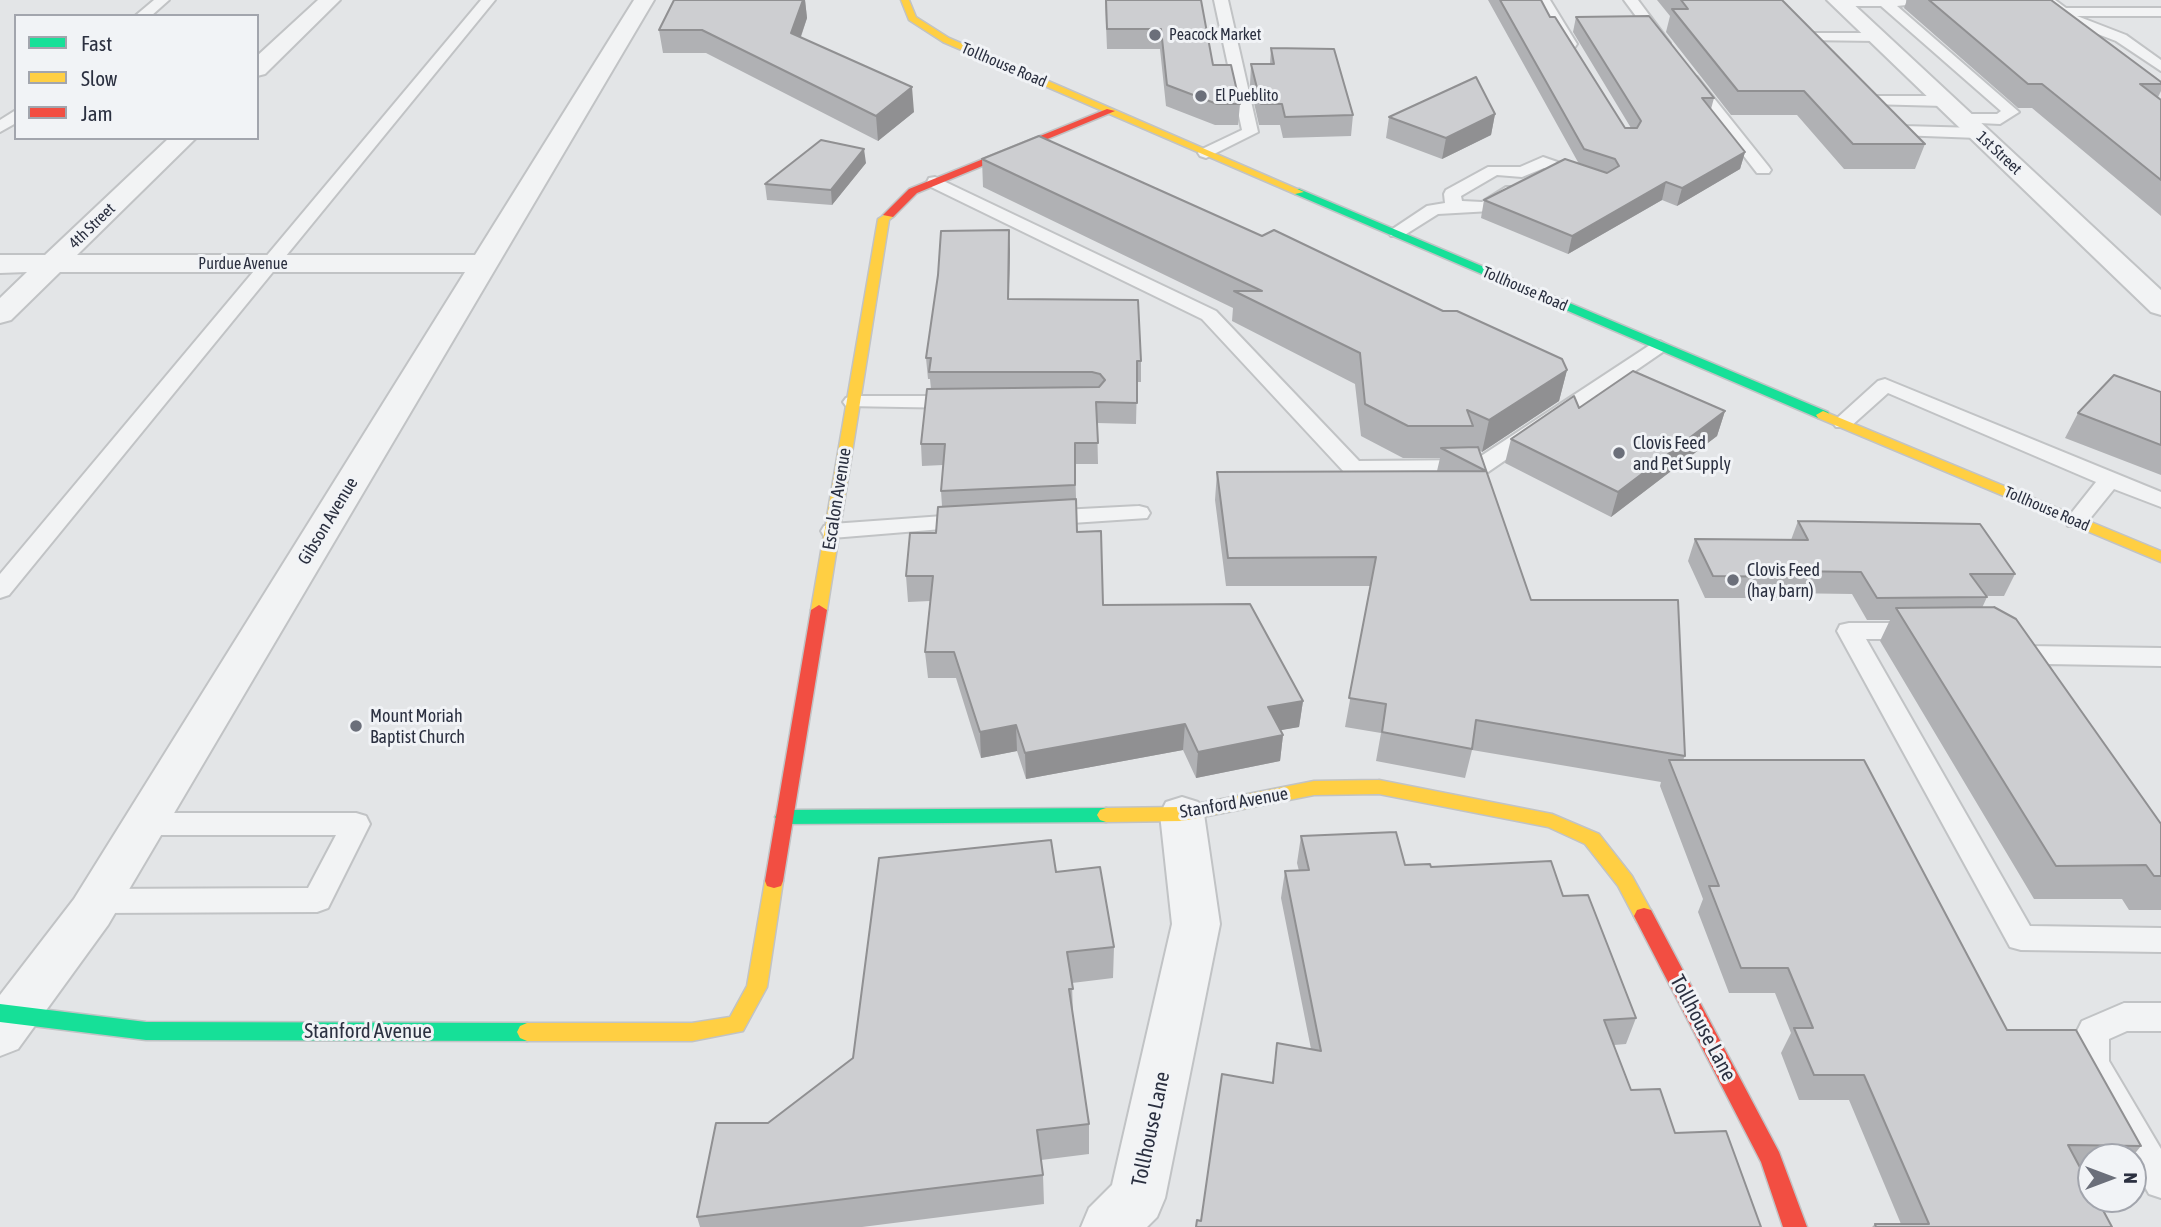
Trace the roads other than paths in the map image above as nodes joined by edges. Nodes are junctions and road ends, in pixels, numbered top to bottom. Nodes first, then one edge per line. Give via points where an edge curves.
1 (162, 0) edge
2 (330, 0) edge
3 (488, 0) edge
4 (644, 0) edge
5 (905, 0) edge
6 (1221, 0) edge
7 (1543, 0) edge
8 (1630, 0) edge
9 (2046, 0) edge
10 (1838, 1) edge
11 (1884, 2) edge
12 (1912, 2) edge
13 (2062, 12) junction
14 (2161, 12) edge
15 (144, 14) edge
16 (1876, 37) junction
17 (1826, 55) edge
18 (1578, 58) edge
19 (259, 67) edge
20 (2161, 67) edge
21 (1944, 101) junction
22 (1110, 111) junction
23 (1970, 126) junction
24 (182, 140) edge
25 (1206, 153) junction
26 (1763, 170) dead end
27 (1521, 172) junction
28 (935, 182) junction
29 (1604, 183) edge
30 (1454, 206) junction
31 (1397, 232) junction
32 (271, 263) junction
33 (485, 263) junction
34 (0, 264) edge
35 (52, 264) junction
36 (2159, 302) edge
37 (0, 314) edge
38 (1660, 347) junction
39 (853, 402) junction
40 (973, 402) edge
41 (1843, 423) junction
42 (2110, 480) junction
43 (2161, 500) edge
44 (1139, 513) dead end
45 (1017, 519) edge
46 (990, 520) edge
47 (2076, 521) junction
48 (832, 531) junction
49 (2161, 557) edge
50 (0, 590) edge
51 (1942, 631) edge
52 (2161, 657) edge
53 (2051, 690) edge
54 (1182, 814) junction
55 (784, 817) junction
56 (145, 824) junction
57 (1592, 839) joint
58 (97, 901) junction
59 (2161, 940) edge
60 (2161, 1017) edge
61 (5, 1020) edge
62 (736, 1025) joint
63 (2161, 1182) edge
64 (1109, 1227) edge
65 (1795, 1227) edge

1 - 15 lane
2 - 19 street
3 - 32 lane
4 - 33 street, Gibson Avenue
5 - 22 street, Tollhouse Road via 912,18 946,40
6 - 25 lane via 1250,132
7 - 18 lane
8 - 26 lane
9 - 13 lane
10 - 11 lane
10 - 16 street, 1st Street
11 - 12 lane
11 - 23 lane via 2011,112
13 - 14 lane
13 - 20 lane via 2121,38
16 - 17 lane via 1803,33
16 - 21 street, 1st Street
21 - 23 street, 1st Street
21 - 23 lane via 1868,96 1898,130 1932,134
22 - 25 street, Tollhouse Road
22 - 28 street, Escalon Avenue
23 - 36 street, 1st Street
24 - 35 street, 4th Street
25 - 31 street, Tollhouse Road
27 - 29 lane via 1543,162
27 - 30 lane via 1494,170 1452,194
27 - 30 lane via 1527,183 1485,207
28 - 38 lane via 1209,315 1353,468 1480,467
28 - 39 street, Escalon Avenue via 913,191 884,219
30 - 31 lane via 1433,210
31 - 38 street, Tollhouse Road
32 - 33 street, Purdue Avenue
32 - 35 street, Purdue Avenue
32 - 50 lane
33 - 56 street, Gibson Avenue
34 - 35 street, Purdue Avenue
35 - 37 street, 4th Street
38 - 41 street, Tollhouse Road
39 - 40 lane
39 - 48 street, Escalon Avenue
41 - 42 lane via 1885,385
41 - 47 street, Tollhouse Road
42 - 43 lane
42 - 47 lane
44 - 45 lane
46 - 48 lane
47 - 49 street, Tollhouse Road
48 - 55 street, Escalon Avenue
51 - 59 lane via 1849,631 2021,937
52 - 53 lane via 2016,649
54 - 55 street, Stanford Avenue
54 - 57 street, Stanford Avenue via 1314,788 1379,787 1552,821
54 - 64 street, Tollhouse Lane via 1196,924 1137,1198
55 - 62 street, Escalon Avenue via 757,987
56 - 58 street, Gibson Avenue
56 - 58 lane via 356,824 317,900
57 - 65 street, Tollhouse Lane via 1625,881 1759,1135
58 - 61 street, Gibson Avenue
60 - 63 lane via 2124,1017 2093,1031 2093,1063
61 - 62 street, Stanford Avenue via 146,1031 692,1032

